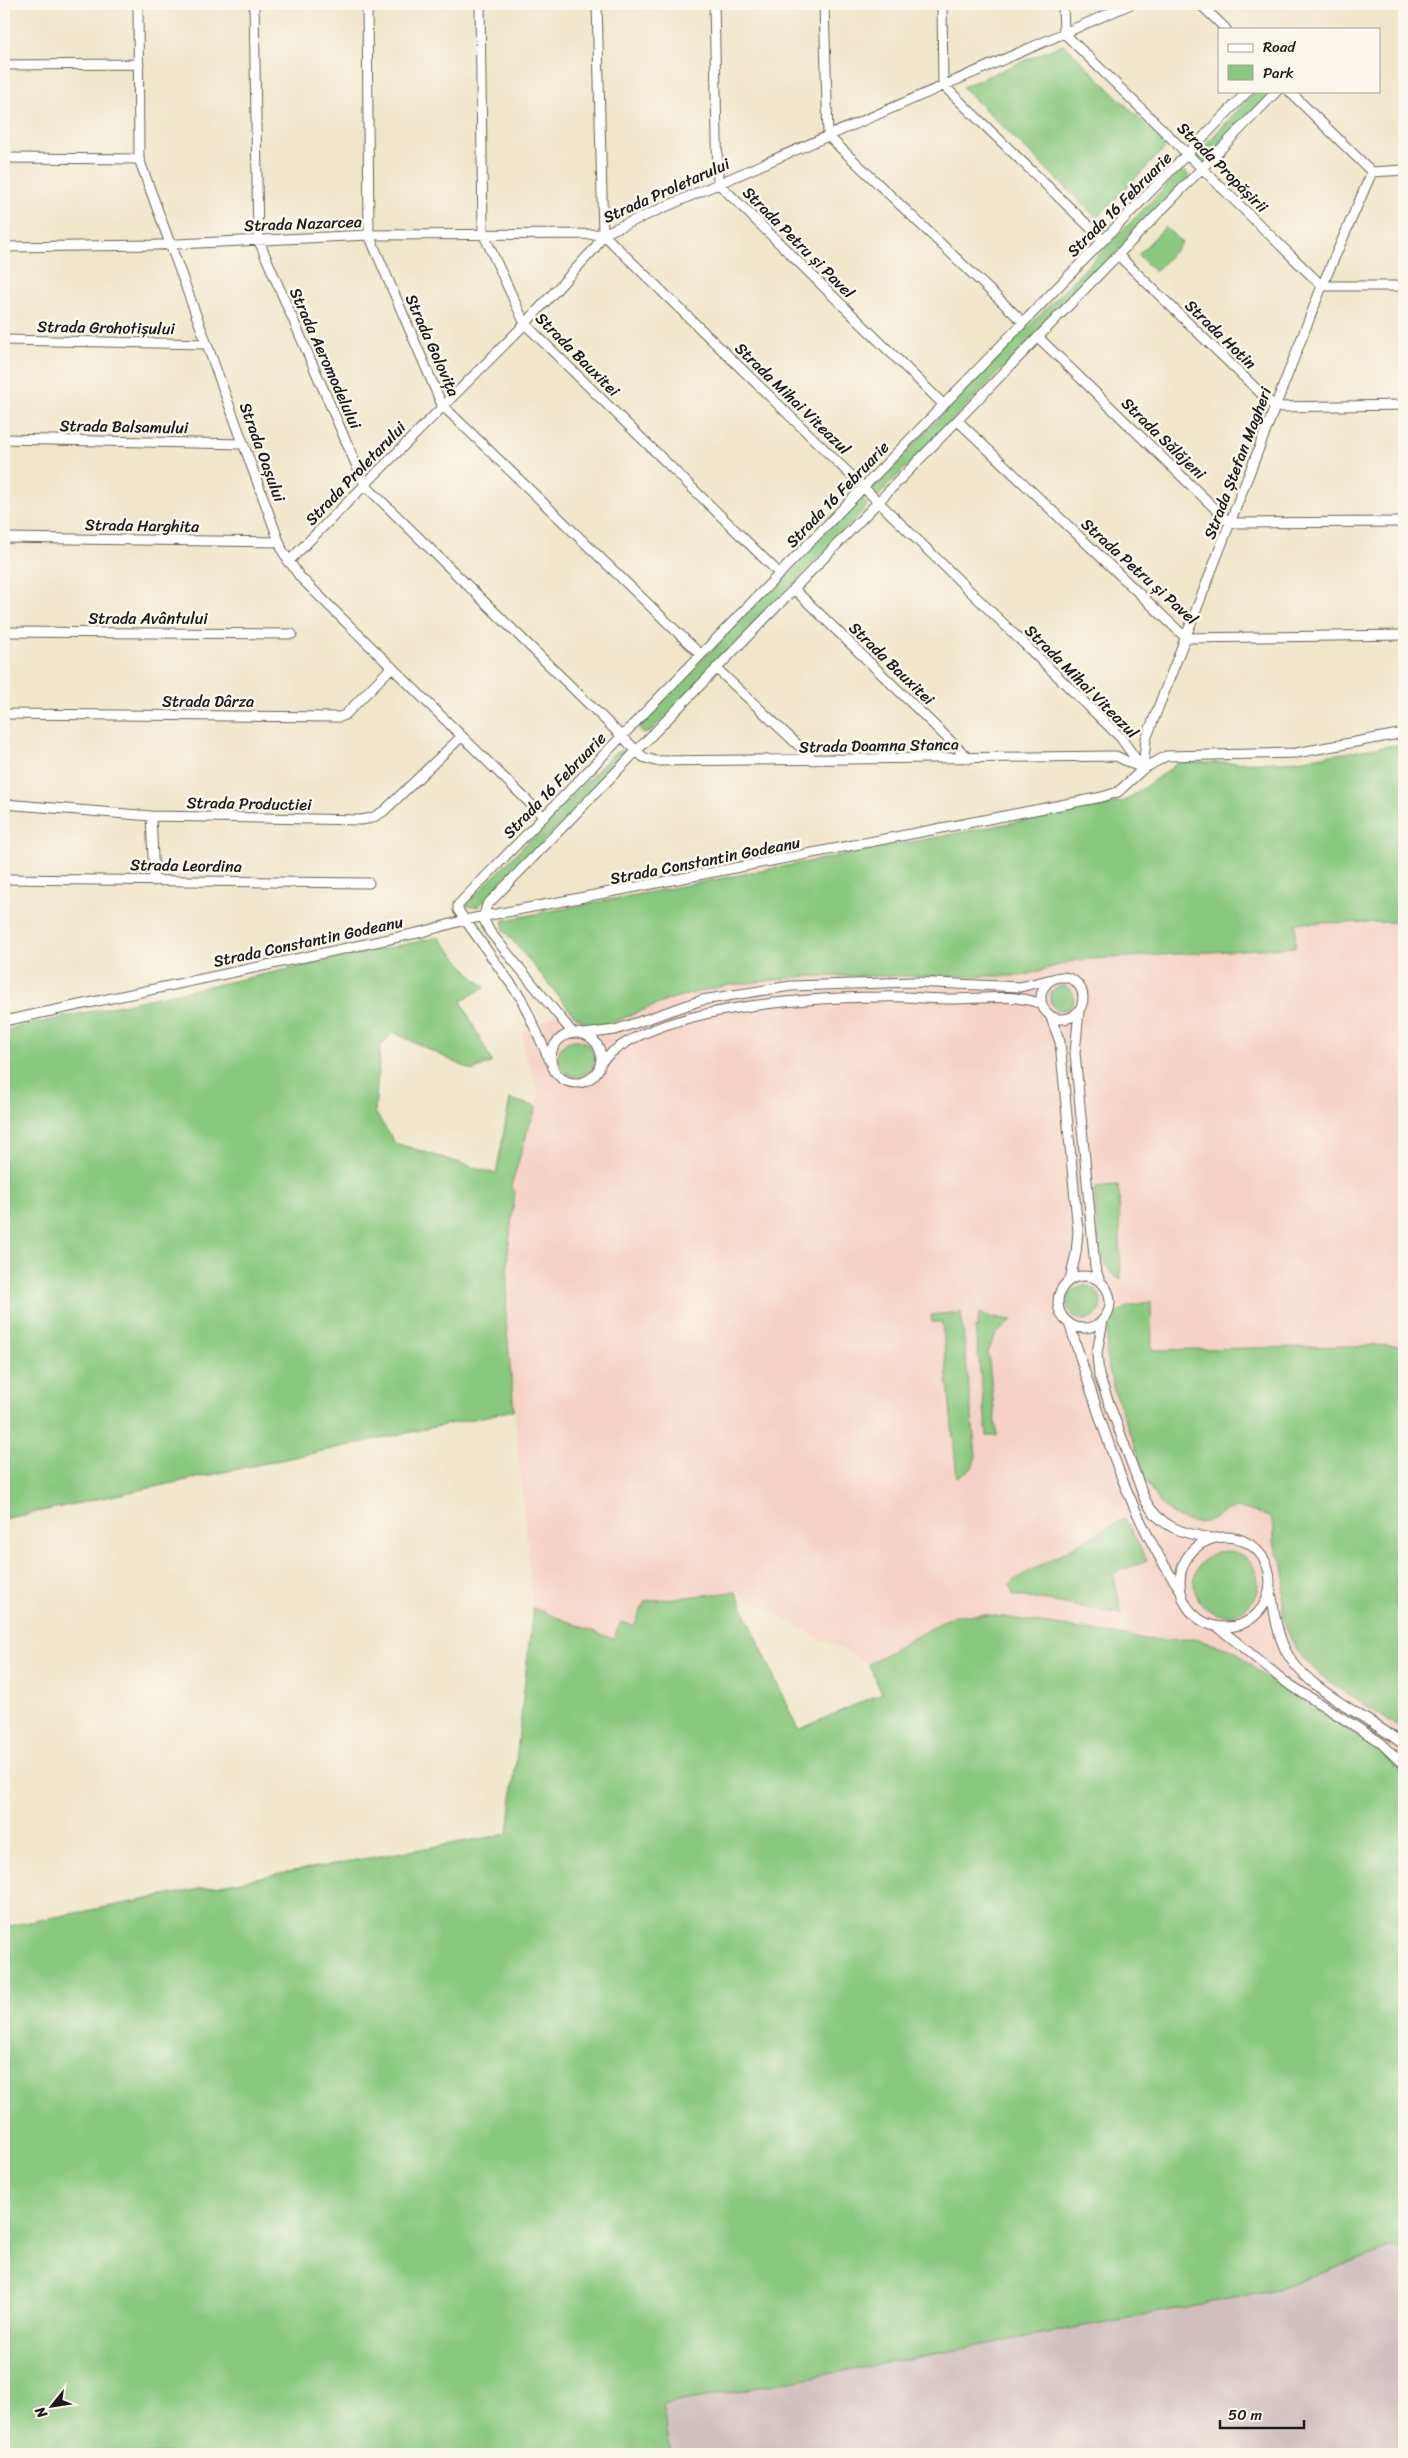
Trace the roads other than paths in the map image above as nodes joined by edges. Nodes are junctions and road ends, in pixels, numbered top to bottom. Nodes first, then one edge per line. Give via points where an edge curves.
1 (138, 4) edge
2 (254, 4) edge
3 (367, 4) edge
4 (480, 4) edge
5 (597, 4) edge
6 (714, 4) edge
7 (824, 4) edge
8 (942, 4) edge
9 (1063, 4) edge
10 (1131, 4) edge
11 (1200, 4) edge
12 (1225, 28) edge
13 (1064, 33) junction
14 (139, 64) junction
15 (4, 65) edge
16 (943, 85) junction
17 (1247, 92) edge
18 (1276, 92) edge
19 (1290, 92) edge
20 (828, 136) junction
21 (1188, 155) junction
22 (4, 158) edge
23 (139, 159) junction
24 (1203, 169) junction
25 (1404, 170) edge
26 (1372, 172) junction
27 (718, 183) junction
28 (484, 233) junction
29 (603, 234) junction
30 (369, 235) junction
31 (258, 239) junction
32 (1104, 240) junction
33 (170, 244) junction
34 (4, 247) edge
35 (1118, 255) junction
36 (1322, 286) junction
37 (1404, 286) edge
38 (1023, 322) junction
39 (525, 324) junction
40 (1038, 337) junction
41 (4, 340) edge
42 (207, 344) junction
43 (442, 405) junction
44 (944, 405) junction
45 (1404, 405) edge
46 (1275, 407) junction
47 (958, 421) junction
48 (4, 439) edge
49 (243, 444) junction
50 (365, 485) junction
51 (864, 488) junction
52 (879, 502) junction
53 (1404, 522) edge
54 (1230, 523) junction
55 (4, 538) edge
56 (279, 542) junction
57 (288, 562) junction
58 (780, 574) junction
59 (794, 589) junction
60 (4, 632) edge
61 (292, 634) dead end
62 (1404, 635) edge
63 (1186, 638) junction
64 (700, 654) junction
65 (392, 667) junction
66 (716, 668) junction
67 (4, 714) edge
68 (1404, 733) edge
69 (462, 736) junction
70 (621, 738) junction
71 (637, 752) junction
72 (970, 759) junction
73 (814, 760) junction
74 (1143, 769) junction
75 (4, 804) edge
76 (151, 816) junction
77 (544, 817) junction
78 (4, 879) edge
79 (154, 879) junction
80 (369, 883) dead end
81 (483, 918) junction
82 (465, 920) junction
83 (1052, 979) junction
84 (1042, 1004) junction
85 (1079, 1012) junction
86 (1050, 1015) junction
87 (4, 1021) edge
88 (572, 1032) junction
89 (584, 1034) junction
90 (550, 1061) junction
91 (601, 1062) junction
92 (1070, 1280) junction
93 (1100, 1282) junction
94 (1103, 1320) junction
95 (1069, 1323) junction
96 (1212, 1538) junction
97 (1271, 1588) junction
98 (1180, 1591) junction
99 (1218, 1627) junction
100 (1404, 1745) edge
101 (1404, 1765) edge

1 - 14 street, Strada Oașului
2 - 31 street, Strada Aeromodelului
3 - 30 street, Strada Golovița
4 - 28 street, Strada Bauxitei
5 - 29 street
6 - 27 street, Strada Petru și Pavel
7 - 20 street
8 - 16 street
9 - 13 street
10 - 13 street, Strada Proletarului
11 - 12 street
13 - 16 street, Strada Proletarului
13 - 21 street, Strada Propășirii
14 - 15 street
14 - 23 street, Strada Oașului
16 - 20 street, Strada Proletarului
16 - 32 street
17 - 21 street, Strada 16 Februarie
18 - 24 street
19 - 26 street
20 - 27 street, Strada Proletarului
20 - 38 street
21 - 24 street, Strada Propășirii
21 - 32 street, Strada 16 Februarie
22 - 23 street
23 - 33 street, Strada Oașului
24 - 35 street
24 - 36 street, Strada Propășirii
25 - 26 street
26 - 36 street, Strada Ștefan Magheri
27 - 29 street, Strada Proletarului
27 - 44 street, Strada Petru și Pavel
28 - 29 street, Strada Nazarcea
28 - 30 street, Strada Nazarcea
28 - 39 street, Strada Bauxitei
29 - 39 street, Strada Proletarului via 595,248
29 - 51 street, Strada Mihai Viteazul
30 - 31 street, Strada Nazarcea
30 - 43 street, Strada Golovița
31 - 33 street, Strada Nazarcea
31 - 50 street, Strada Aeromodelului
32 - 38 street, Strada 16 Februarie
33 - 34 street, Strada Nazarcea
33 - 42 street, Strada Oașului
35 - 40 street
35 - 46 street, Strada Hotin
36 - 37 street
36 - 46 street, Strada Ștefan Magheri
38 - 44 street, Strada 16 Februarie
39 - 43 street, Strada Proletarului
39 - 58 street, Strada Bauxitei
40 - 47 street
40 - 54 street, Strada Sălăjeni
41 - 42 street, Strada Grohotișului
42 - 49 street, Strada Oașului
43 - 50 street, Strada Proletarului
43 - 64 street, Strada Golovița
44 - 51 street, Strada 16 Februarie
45 - 46 street
46 - 54 street, Strada Ștefan Magheri
47 - 52 street
47 - 63 street, Strada Petru și Pavel
48 - 49 street, Strada Balsamului
49 - 56 street, Strada Oașului
50 - 57 street, Strada Proletarului
50 - 70 street, Strada Aeromodelului
51 - 52 street, Strada Mihai Viteazul
51 - 58 street, Strada 16 Februarie
52 - 59 street
52 - 74 street, Strada Mihai Viteazul via 1120,736
53 - 54 street
54 - 63 street, Strada Ștefan Magheri
55 - 56 street, Strada Harghita
56 - 57 street, Strada Oașului
57 - 65 street, Strada Oașului
58 - 64 street, Strada 16 Februarie
59 - 66 street
59 - 72 street, Strada Bauxitei
60 - 61 street, Strada Avântului
62 - 63 street, Strada Petru și Pavel
63 - 74 street, Strada Ștefan Magheri via 1146,739
64 - 70 street, Strada 16 Februarie
65 - 67 street, Strada Dârza via 340,717
65 - 69 street, Strada Oașului
66 - 71 street
66 - 73 street
68 - 74 street, Strada Constantin Godeanu via 1296,753 1166,756
69 - 76 street, Strada Productiei via 384,811 372,818
69 - 77 street, Strada Oașului
70 - 71 street, Strada Doamna Stanca
70 - 77 street, Strada 16 Februarie
71 - 73 street, Strada Doamna Stanca via 643,758 655,761
71 - 81 street via 487,905
72 - 73 street, Strada Doamna Stanca
72 - 74 street, Strada Doamna Stanca via 1116,756
74 - 81 street, Strada Constantin Godeanu via 1118,792 1102,797
75 - 76 street, Strada Productiei
76 - 79 street
77 - 82 street, Strada 16 Februarie via 458,905
78 - 79 street, Strada Leordina
79 - 80 street, Strada Leordina
81 - 82 street, Strada Constantin Godeanu
81 - 88 street via 490,932
82 - 87 street, Strada Constantin Godeanu
82 - 90 street via 521,998
83 - 84 street via 1043,990
83 - 85 street via 1066,977 1079,984 1084,998
83 - 89 street via 1020,987 914,982 791,986 702,1000 615,1030
84 - 86 street
84 - 91 street via 1019,998 880,996 800,1001 697,1016 647,1032 622,1044
85 - 86 street via 1062,1019
85 - 93 street via 1075,1053 1095,1267
86 - 92 street via 1060,1042 1078,1232
88 - 89 street
88 - 90 street via 558,1039 550,1053
89 - 91 street via 596,1042
90 - 91 street via 559,1077 570,1083 590,1079
92 - 93 street via 1085,1276
92 - 95 street via 1058,1299 1060,1311
93 - 94 street via 1110,1296 1109,1310
94 - 95 street via 1083,1328
94 - 96 street via 1097,1353 1098,1376 1150,1510 1170,1528 1192,1536
95 - 98 street via 1133,1508 1156,1554
96 - 97 street via 1242,1540 1255,1547 1270,1573
96 - 98 street via 1200,1544 1183,1564
97 - 99 street via 1268,1600 1253,1619 1236,1626
97 - 100 street via 1277,1630 1284,1648 1300,1670 1324,1691
98 - 99 street via 1191,1612 1206,1624
99 - 101 street via 1284,1681 1380,1742

